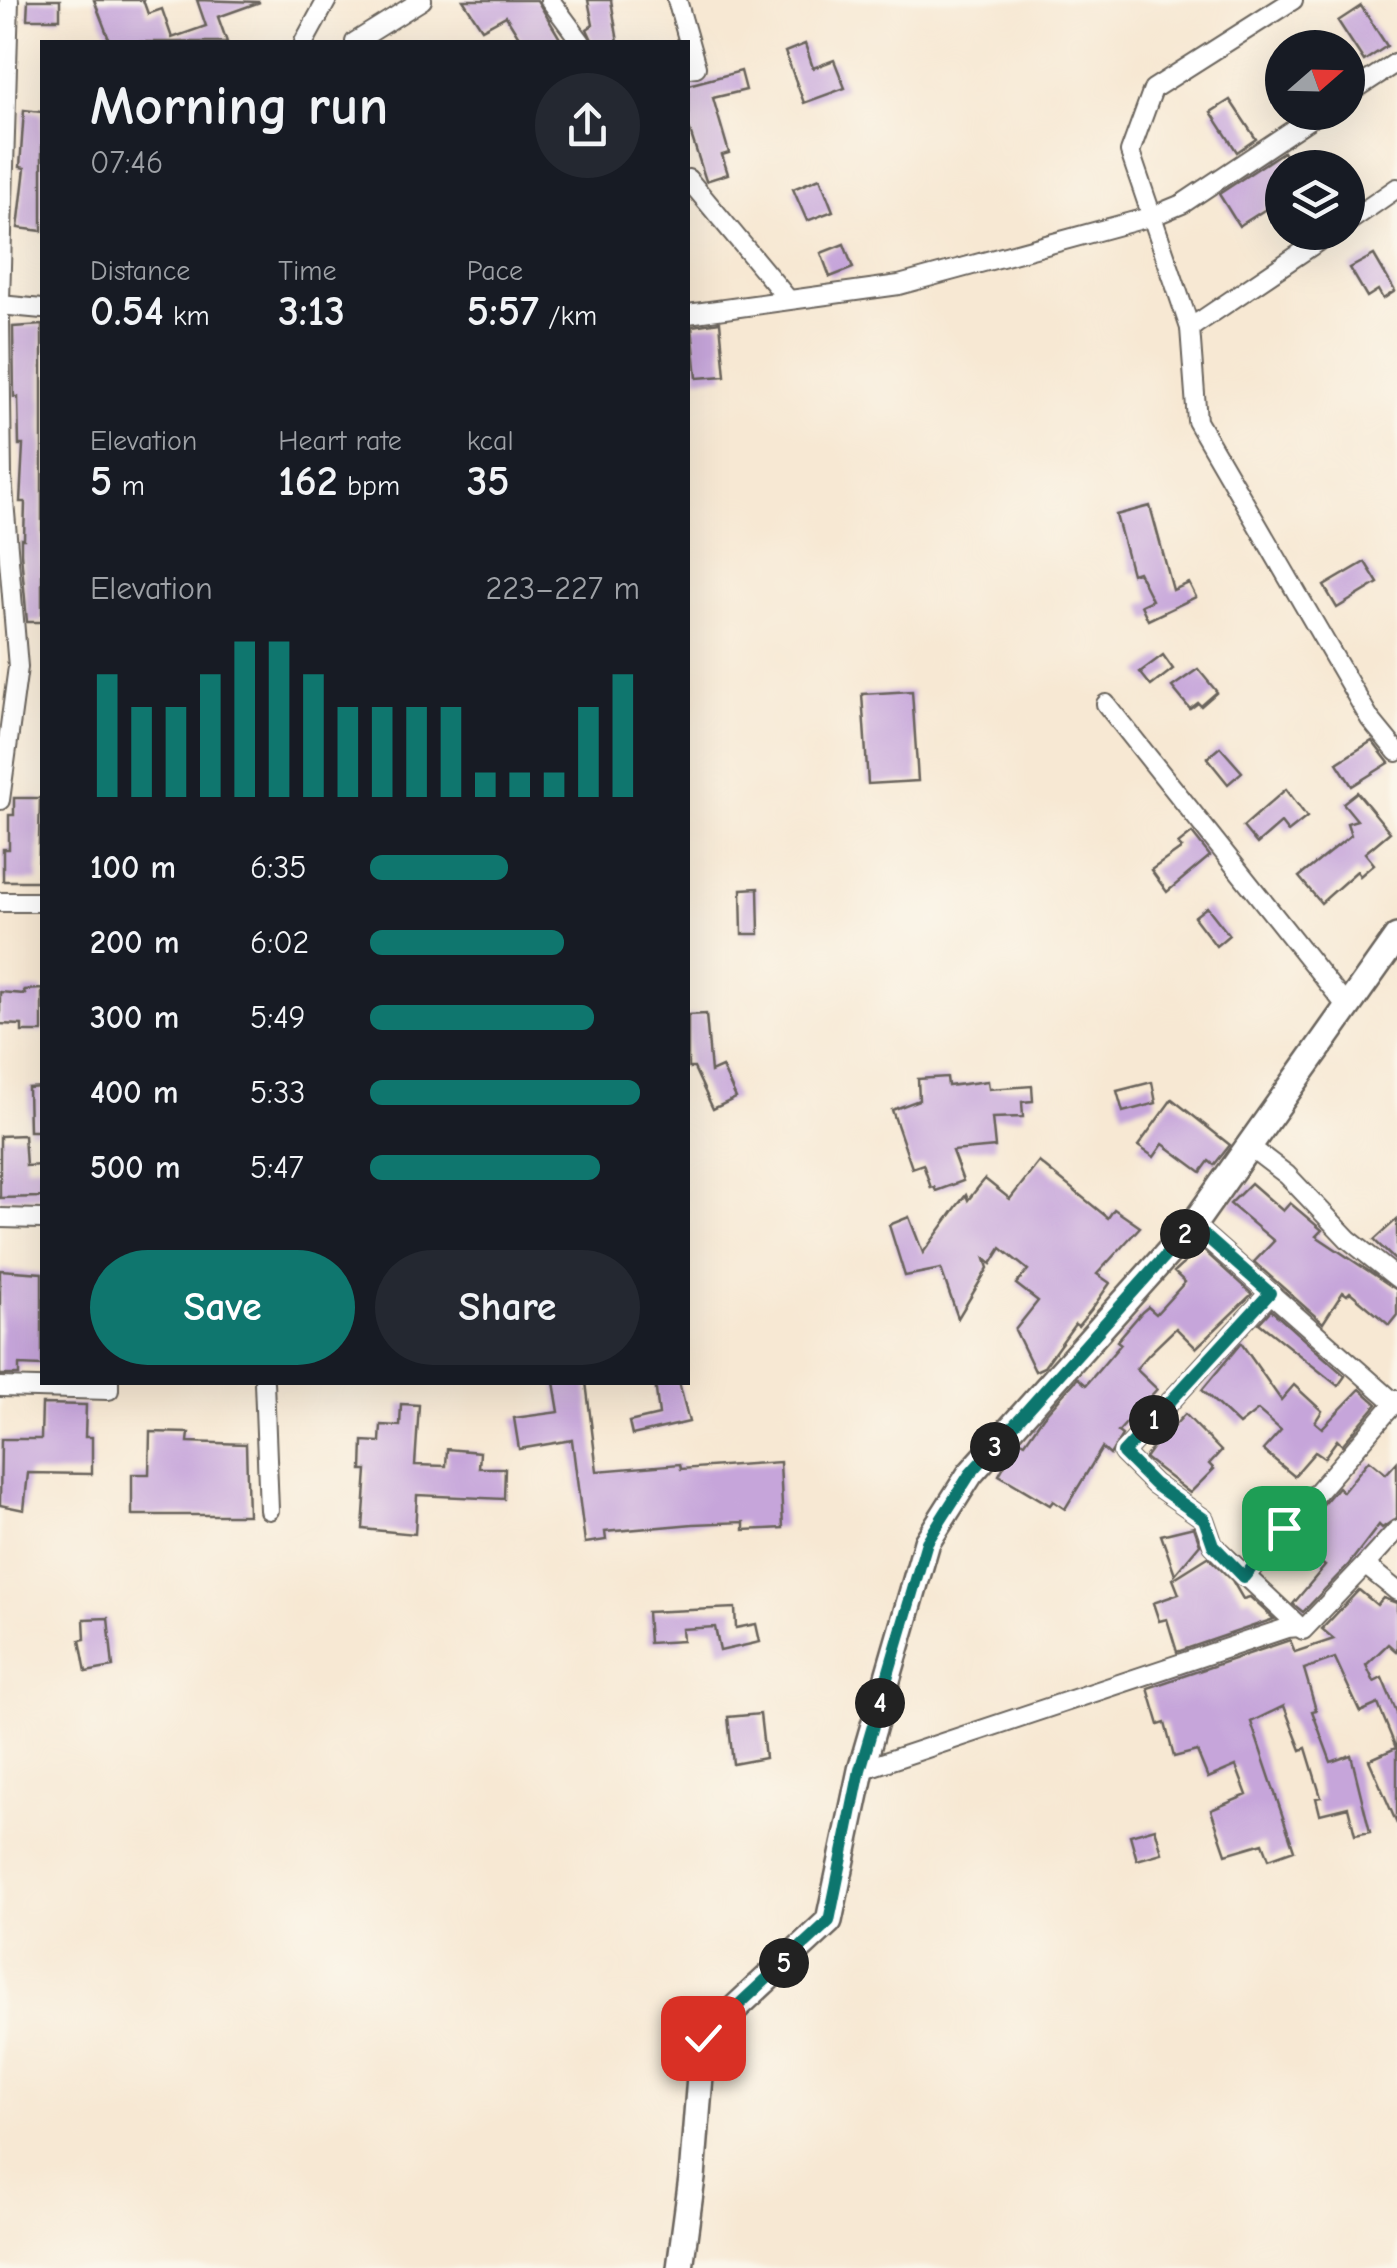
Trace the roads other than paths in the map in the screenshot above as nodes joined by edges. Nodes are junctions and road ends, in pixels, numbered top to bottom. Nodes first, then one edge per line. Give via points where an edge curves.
1 (9, 0) edge
2 (327, 0) edge
3 (422, 0) edge
4 (550, 0) edge
5 (678, 0) edge
6 (1292, 0) edge
7 (305, 40) edge
8 (358, 40) edge
9 (580, 40) edge
10 (689, 40) edge
11 (690, 45) edge
12 (1397, 62) edge
13 (690, 68) edge
14 (1365, 83) edge
15 (1293, 130) edge
16 (690, 181) edge
17 (1397, 188) edge
18 (1365, 210) edge
19 (1154, 216) junction
20 (1305, 250) edge
21 (787, 298) junction
22 (0, 303) edge
23 (40, 309) edge
24 (690, 314) edge
25 (0, 319) edge
26 (1190, 328) junction
27 (9, 666) edge
28 (1106, 704) dead end
29 (1397, 752) edge
30 (0, 800) edge
31 (0, 902) edge
32 (40, 902) edge
33 (1397, 937) edge
34 (1347, 1007) junction
35 (1249, 1146) junction
36 (0, 1218) edge
37 (40, 1218) edge
38 (1193, 1225) junction
39 (1397, 1278) edge
40 (1270, 1293) junction
41 (109, 1385) edge
42 (264, 1385) edge
43 (0, 1387) edge
44 (1396, 1402) edge
45 (269, 1510) dead end
46 (1397, 1530) edge
47 (1365, 1565) junction
48 (1244, 1577) junction
49 (1397, 1591) edge
50 (1300, 1627) junction
51 (860, 1770) junction
52 (680, 2268) edge

1 - 22 street
2 - 7 street
3 - 8 street
4 - 9 street
5 - 10 street
6 - 19 street via 1154,89 1130,152
11 - 13 street via 696,67
12 - 14 street
15 - 19 street
16 - 21 street
17 - 18 street
19 - 21 street via 899,285
19 - 26 street
20 - 26 street
21 - 24 street
22 - 23 street
25 - 27 street
26 - 29 street via 1198,421 1370,718
27 - 30 street
28 - 34 street
31 - 32 street
33 - 34 main road
34 - 35 main road
35 - 38 main road
35 - 39 street
36 - 37 street
38 - 40 street
38 - 51 main road via 970,1474 927,1542
40 - 44 street
40 - 48 street via 1123,1453 1204,1519 1213,1545
41 - 43 street
42 - 45 street
44 - 48 street
46 - 47 street
47 - 49 street
47 - 50 street
48 - 50 street
50 - 51 street
51 - 52 main road via 829,1921 703,2038

